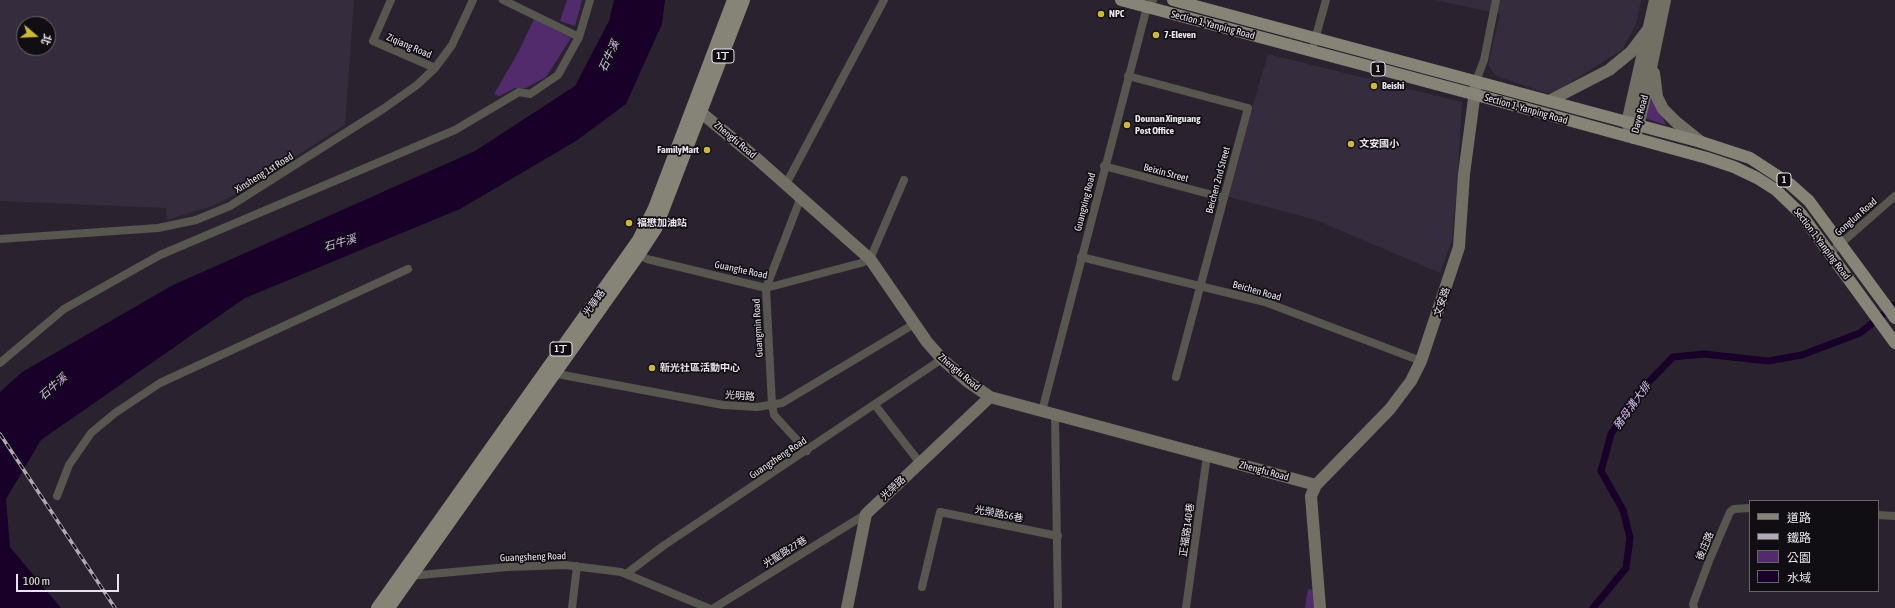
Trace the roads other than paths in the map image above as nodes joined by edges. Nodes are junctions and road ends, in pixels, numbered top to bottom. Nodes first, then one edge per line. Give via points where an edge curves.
1 (392, 0) edge
2 (473, 0) edge
3 (503, 0) edge
4 (590, 0) edge
5 (733, 0) edge
6 (744, 0) edge
7 (884, 0) edge
8 (1121, 0) edge
9 (1172, 0) edge
10 (1326, 0) edge
11 (1496, 0) edge
12 (1655, 0) edge
13 (1665, 0) edge
14 (1150, 3) edge
15 (1649, 29) junction
16 (579, 37) junction
17 (1315, 38) junction
18 (1312, 51) junction
19 (1653, 56) junction
20 (435, 68) junction
21 (1128, 76) junction
22 (1476, 80) junction
23 (1473, 94) junction
24 (1549, 101) junction
25 (697, 109) junction
26 (1633, 124) junction
27 (1634, 138) junction
28 (1701, 142) junction
29 (1104, 166) junction
30 (1779, 176) junction
31 (904, 180) dead end
32 (786, 184) junction
33 (1771, 186) junction
34 (1895, 196) edge
35 (800, 197) junction
36 (1224, 198) junction
37 (0, 239) edge
38 (1840, 244) junction
39 (635, 253) junction
40 (1830, 253) junction
41 (1082, 257) junction
42 (870, 259) junction
43 (408, 269) dead end
44 (1200, 286) junction
45 (766, 288) junction
46 (1895, 318) edge
47 (914, 324) junction
48 (1895, 343) edge
49 (942, 359) junction
50 (1421, 361) junction
51 (0, 363) edge
52 (550, 373) junction
53 (1176, 377) dead end
54 (990, 397) junction
55 (772, 405) junction
56 (875, 405) junction
57 (1042, 411) junction
58 (1055, 415) junction
59 (807, 451) junction
60 (1207, 455) junction
61 (920, 463) junction
62 (1316, 485) junction
63 (57, 496) dead end
64 (1749, 508) edge
65 (866, 514) junction
66 (1879, 515) edge
67 (1895, 516) edge
68 (1058, 536) junction
69 (577, 566) junction
70 (626, 574) junction
71 (406, 576) junction
72 (922, 587) dead end
73 (377, 608) edge
74 (389, 608) edge
75 (572, 608) edge
76 (708, 608) edge
77 (714, 608) edge
78 (847, 608) edge
79 (1058, 608) edge
80 (1186, 608) edge
81 (1320, 608) edge
82 (1694, 608) edge

1 - 20 street, Ziqiang Road via 373,41
2 - 20 street, Xinsheng 1st Road via 452,45
3 - 16 street
4 - 16 street
5 - 25 main road, 光華路 / 1丁
6 - 25 main road, 光華路 / 1丁
7 - 32 street
8 - 14 main road, Section 1, Yanping Road / 1
9 - 17 main road, Section 1, Yanping Road / 1
10 - 17 street
11 - 22 street via 1484,60
12 - 15 street, Daye Road
13 - 19 street, Daye Road
14 - 18 main road, Section 1, Yanping Road / 1
14 - 21 street, Guangxing Road
15 - 24 street via 1631,52 1609,70
15 - 26 street, Daye Road
16 - 51 street via 558,75 530,94 519,92 455,130 160,255 64,309
17 - 18 street
17 - 22 main road, Section 1, Yanping Road / 1
18 - 23 main road, Section 1, Yanping Road / 1
19 - 26 street, Daye Road
19 - 28 street via 1654,86 1663,109
20 - 37 street, Xinsheng 1st Road via 417,85 383,109 216,213 158,228
21 - 29 street, Guangxing Road
21 - 36 street, Beichen 2nd Street via 1248,108
22 - 23 street, 文安路
22 - 24 main road, Section 1, Yanping Road / 1
23 - 27 main road, Section 1, Yanping Road / 1
23 - 50 street, 文安路 via 1459,247
24 - 26 main road, Section 1, Yanping Road / 1
25 - 32 street, Zhengfu Road
25 - 39 main road, 光華路 / 1丁 via 668,201 656,229
26 - 27 street, Daye Road
26 - 28 main road, Section 1, Yanping Road / 1
27 - 33 main road, Section 1, Yanping Road / 1 via 1734,167
28 - 30 main road, Section 1, Yanping Road / 1 via 1750,158
29 - 36 street, Beixin Street
29 - 41 street, Guangxing Road
30 - 33 main road
30 - 38 main road, Section 1, Yanping Road / 1 via 1809,201
31 - 42 street
32 - 35 street, Zhengfu Road
33 - 40 main road, Section 1, Yanping Road / 1 via 1801,214
34 - 38 street, Gonglun Road
35 - 42 street, Zhengfu Road
35 - 45 street, Guangmin Road
36 - 44 street, Beichen 2nd Street
38 - 40 street, Gonglun Road
38 - 46 main road, Section 1, Yanping Road / 1
39 - 45 street, Guanghe Road
39 - 52 main road, 光華路 / 1丁
40 - 48 main road, Section 1, Yanping Road / 1
41 - 44 street, Beichen Road
41 - 57 street, Guangxing Road
42 - 45 street, Guanghe Road
42 - 47 street, Zhengfu Road
43 - 63 street via 153,388 115,413 91,434 69,465
44 - 50 street, Beichen Road via 1264,302
44 - 53 street, Beichen 2nd Street
45 - 55 street, Guangmin Road
47 - 49 street, Zhengfu Road
47 - 55 street, 光明路 via 782,403
49 - 54 street, Zhengfu Road
49 - 56 street, Guangzheng Road
50 - 62 street, 文安路 via 1390,409
52 - 55 street, 光明路 via 724,405
52 - 71 main road, 光華路 / 1丁
54 - 57 street, Zhengfu Road
54 - 61 street, 光榮路
55 - 59 street, Guangmin Road via 774,415
56 - 59 street, Guangzheng Road
56 - 61 street
57 - 58 street, Zhengfu Road
58 - 60 street, Zhengfu Road
58 - 68 street
59 - 70 street, Guangzheng Road via 657,550
60 - 62 street, Zhengfu Road
60 - 80 street, 正福路140巷
61 - 65 street, 光榮路
62 - 81 street via 1312,496
64 - 82 street, 後庄路 via 1734,509 1730,512 1692,604
65 - 77 street, 光聖路27巷
65 - 78 street
66 - 67 street
68 - 72 street, 光榮路56巷 via 940,512
68 - 79 street
69 - 70 street, Guangsheng Road
69 - 71 street, Guangsheng Road via 522,566
69 - 75 street
70 - 76 street, Guangsheng Road
71 - 73 main road, 1丁
71 - 74 main road, 1丁

